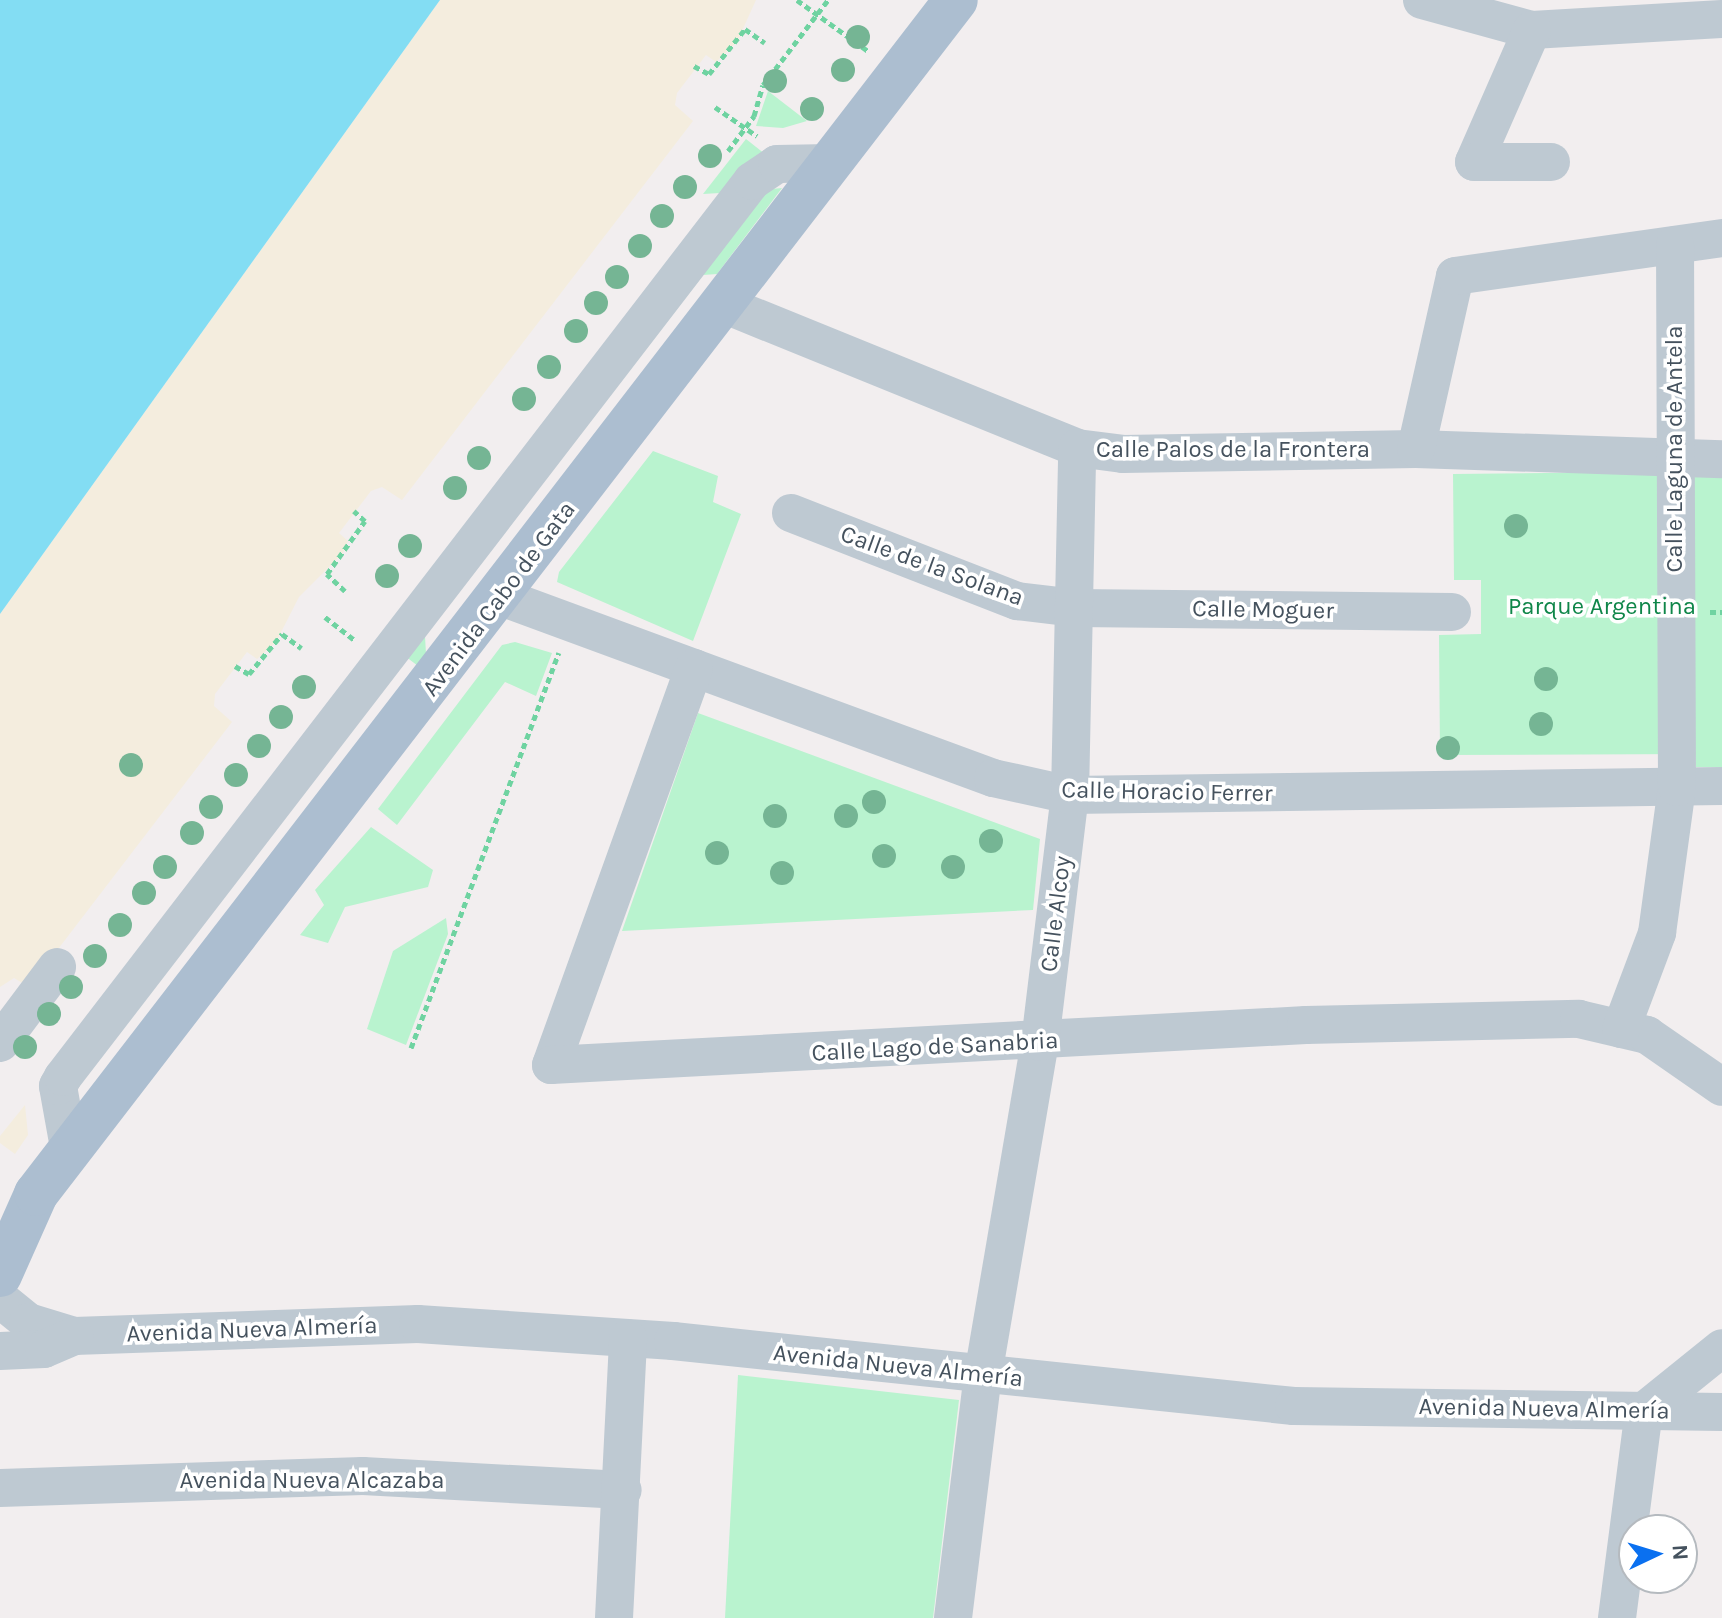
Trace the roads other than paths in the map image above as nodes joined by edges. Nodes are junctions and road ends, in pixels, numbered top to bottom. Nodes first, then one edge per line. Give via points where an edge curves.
1 (956, 0) edge
2 (1422, 0) edge
3 (1671, 11) edge
4 (1722, 19) edge
5 (1532, 30) junction
6 (1551, 162) dead end
7 (830, 163) junction
8 (1722, 238) edge
9 (1675, 245) junction
10 (723, 304) junction
11 (1077, 448) junction
12 (1416, 449) junction
13 (1722, 459) edge
14 (1673, 460) junction
15 (791, 513) dead end
16 (501, 597) junction
17 (1075, 608) junction
18 (1452, 612) dead end
19 (694, 668) junction
20 (1722, 786) edge
21 (1677, 787) junction
22 (1070, 795) junction
23 (57, 967) dead end
24 (1621, 1029) junction
25 (1040, 1042) junction
26 (0, 1043) edge
27 (1722, 1087) edge
28 (70, 1153) junction
29 (18, 1201) edge
30 (0, 1275) edge
31 (0, 1299) edge
32 (74, 1336) junction
33 (628, 1338) junction
34 (1722, 1348) edge
35 (0, 1351) edge
36 (983, 1375) junction
37 (1644, 1411) junction
38 (1722, 1412) edge
39 (0, 1488) edge
40 (623, 1490) junction
41 (614, 1618) edge
42 (953, 1618) edge
43 (1617, 1618) edge

1 - 7 main road, Avenida Cabo de Gata
2 - 5 street
3 - 4 street
3 - 5 street
5 - 6 street via 1474,162
7 - 10 main road, Avenida Cabo de Gata
7 - 28 street via 777,164 752,181 83,1051 58,1086
8 - 9 street
9 - 12 street via 1455,276
9 - 14 street, Calle Laguna de Antela
10 - 11 street, Calle Palos de la Frontera
10 - 16 main road, Avenida Cabo de Gata
11 - 12 street, Calle Palos de la Frontera via 1123,454
11 - 17 street, Calle Alcoy
12 - 14 street, Calle Palos de la Frontera
13 - 14 street, Calle Palos de la Frontera
14 - 21 street, Calle Laguna de Antela
15 - 17 street, Calle de la Solana via 1017,601
16 - 19 street, Calle Horacio Ferrer
16 - 28 main road, Avenida Cabo de Gata
17 - 18 street, Calle Moguer
17 - 22 street, Calle Alcoy
19 - 22 street, Calle Horacio Ferrer via 993,778
19 - 25 street, Calle Lago de Sanabria via 551,1065
20 - 21 street, Calle Horacio Ferrer
21 - 22 street, Calle Horacio Ferrer
21 - 24 street, Calle Laguna de Antela via 1657,933
22 - 25 street, Calle Alcoy
23 - 26 street
24 - 25 street, Calle Lago de Sanabria via 1579,1019 1478,1020
24 - 27 street, Calle Lago de Sanabria via 1647,1035
25 - 36 street, Calle Alcoy
28 - 29 main road, Avenida Cabo de Gata
29 - 30 main road, Avenida Cabo de Gata
31 - 32 street, Avenida Nueva Almería via 28,1322
32 - 33 street, Avenida Nueva Almería via 418,1324
32 - 35 street, Avenida Nueva Almería via 52,1347
33 - 36 street, Avenida Nueva Almería
33 - 40 street
34 - 37 street
36 - 37 street, Avenida Nueva Almería via 1294,1406
36 - 42 street, Calle Alcoy
37 - 38 street, Avenida Nueva Almería
37 - 43 street
39 - 40 street, Avenida Nueva Alcazaba via 363,1476
40 - 41 street

